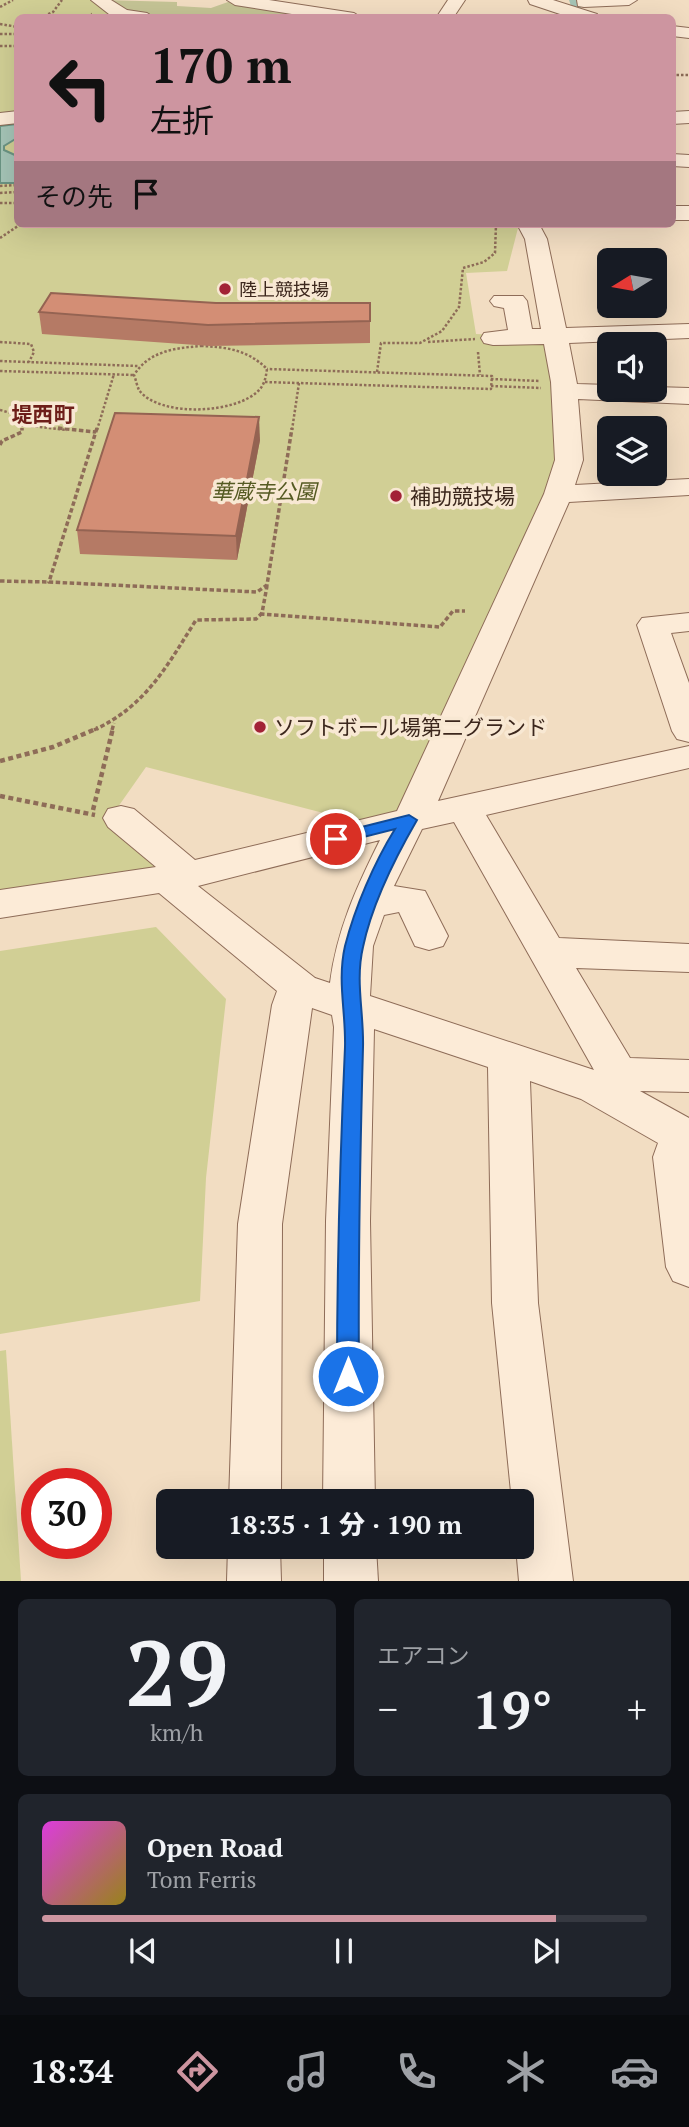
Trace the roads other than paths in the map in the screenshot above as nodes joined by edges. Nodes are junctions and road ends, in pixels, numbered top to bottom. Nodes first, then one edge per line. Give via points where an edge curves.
1 (235, 0) edge
2 (536, 0) edge
3 (629, 0) edge
4 (297, 4) edge
5 (95, 7) edge
6 (586, 11) edge
7 (119, 14) edge
8 (338, 14) edge
9 (530, 228) edge
10 (502, 301) dead end
11 (689, 331) edge
12 (555, 335) junction
13 (521, 337) junction
14 (486, 344) road end
15 (597, 384) edge
16 (553, 386) junction
17 (667, 387) edge
18 (689, 388) edge
19 (689, 396) edge
20 (689, 487) edge
21 (558, 494) junction
22 (689, 622) edge
23 (689, 730) edge
24 (689, 757) edge
25 (464, 808) junction
26 (107, 816) road end
27 (409, 820) junction
28 (179, 877) junction
29 (0, 904) edge
30 (368, 904) junction
31 (429, 936) dead end
32 (545, 952) junction
33 (689, 958) edge
34 (301, 989) junction
35 (351, 1008) junction
36 (508, 1057) junction
37 (689, 1076) edge
38 (686, 1138) edge
39 (689, 1268) edge
40 (255, 1489) edge
41 (349, 1489) edge
42 (254, 1559) edge
43 (350, 1559) edge
44 (254, 1581) edge
45 (351, 1581) edge
46 (547, 1581) edge

1 - 4 street
2 - 6 street
3 - 6 street
4 - 8 street
5 - 7 street
9 - 12 street
10 - 13 street via 515,300
11 - 12 street
12 - 13 street
12 - 16 street
13 - 14 street
15 - 16 street
16 - 19 street
16 - 21 street via 569,460
17 - 18 street
20 - 21 street
21 - 27 street
22 - 23 street via 653,625
24 - 25 street
25 - 27 street
25 - 32 street
26 - 28 street
27 - 28 street
27 - 30 street
28 - 29 street
28 - 34 street via 187,898
30 - 31 street via 399,898 412,901
30 - 35 street via 354,946
32 - 33 street
32 - 37 street via 618,1074
34 - 35 street
34 - 40 street via 292,1004 260,1224
35 - 36 street
35 - 41 street via 355,1027 348,1222
36 - 38 street via 596,1087
36 - 46 street via 516,1303
38 - 39 street via 675,1157
42 - 44 street
43 - 45 street

